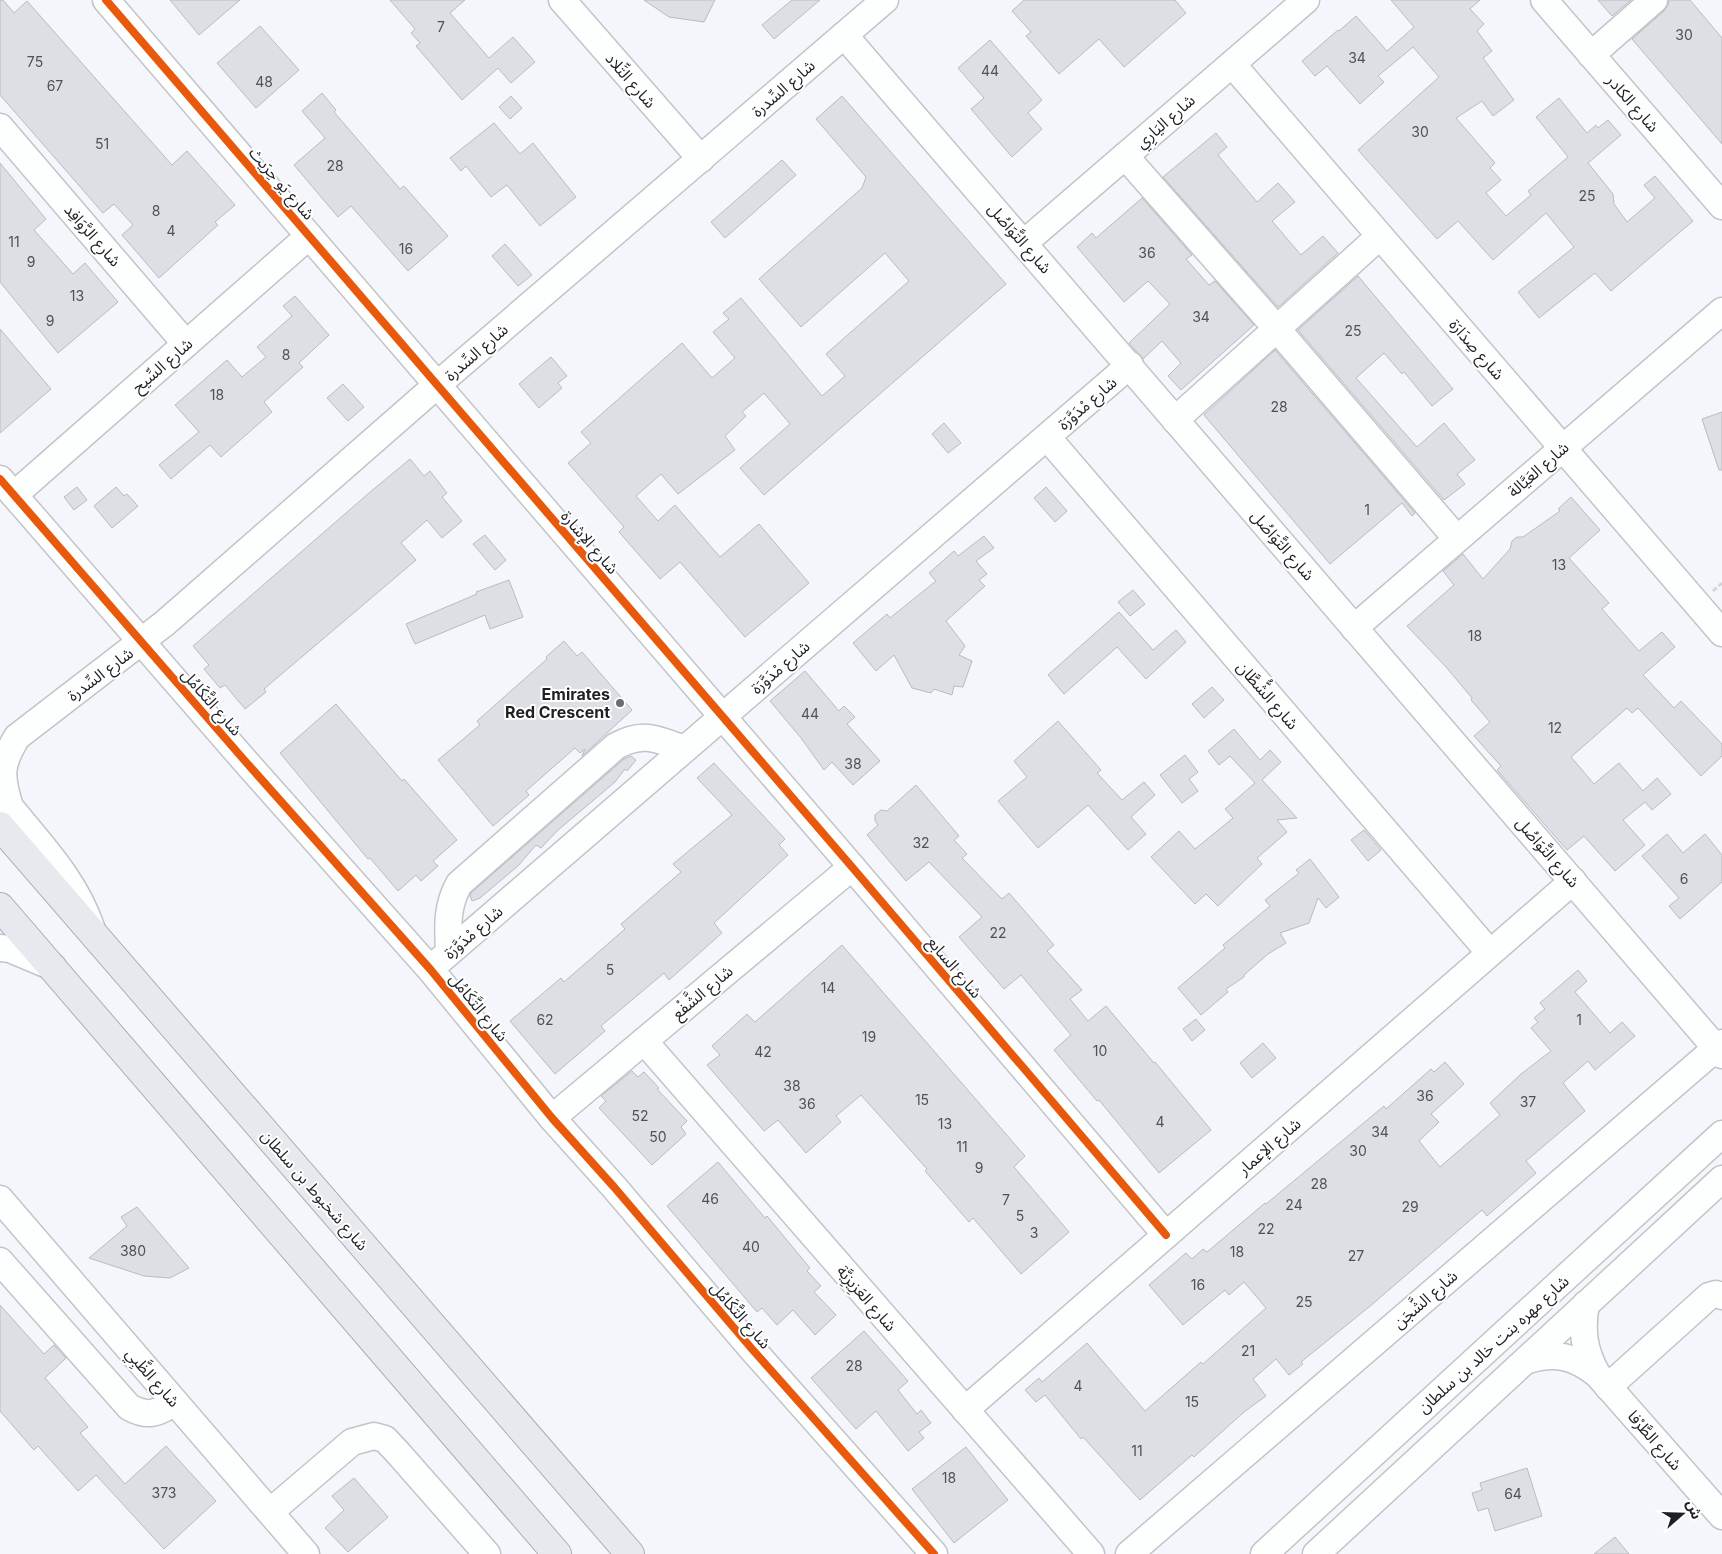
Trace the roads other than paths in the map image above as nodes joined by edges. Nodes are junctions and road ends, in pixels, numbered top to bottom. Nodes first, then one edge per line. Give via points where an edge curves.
1 (106, 0) edge
2 (562, 0) edge
3 (885, 0) edge
4 (1306, 0) edge
5 (1544, 0) edge
6 (1654, 0) edge
7 (844, 35) junction
8 (1591, 55) junction
9 (1232, 64) junction
10 (0, 127) edge
11 (1125, 156) junction
12 (701, 159) junction
13 (1722, 206) edge
14 (309, 236) junction
15 (1380, 236) junction
16 (1024, 243) junction
17 (1722, 311) edge
18 (1277, 329) junction
19 (186, 344) junction
20 (1130, 366) junction
21 (437, 385) junction
22 (1174, 420) junction
23 (1047, 437) junction
24 (1562, 448) junction
25 (7, 487) edge
26 (1457, 539) junction
27 (1354, 628) junction
28 (1722, 633) edge
29 (142, 642) junction
30 (723, 716) junction
31 (8, 739) edge
32 (684, 750) junction
33 (0, 826) edge
34 (852, 867) junction
35 (1573, 881) junction
36 (0, 907) edge
37 (94, 934) junction
38 (0, 948) edge
39 (1490, 953) junction
40 (440, 961) junction
41 (53, 967) junction
42 (644, 1041) junction
43 (1720, 1049) edge
44 (552, 1118) junction
45 (1721, 1134) edge
46 (1722, 1178) edge
47 (0, 1199) edge
48 (1166, 1236) junction
49 (0, 1261) edge
50 (1722, 1296) edge
51 (1586, 1304) junction
52 (1528, 1360) junction
53 (1603, 1380) junction
54 (175, 1402) junction
55 (965, 1410) junction
56 (270, 1512) junction
57 (1722, 1516) edge
58 (306, 1554) edge
59 (487, 1554) edge
60 (557, 1554) edge
61 (630, 1554) edge
62 (934, 1554) edge
63 (1091, 1554) edge
64 (1129, 1554) edge
65 (1264, 1554) edge
66 (1316, 1554) edge

1 - 14 street, شارع يَو حِرَيث
2 - 12 street, شارع التِّلاد
3 - 7 street, شارع السِّدرة
4 - 9 street, شارع اليَارِي
5 - 8 street, شارع الكادر
6 - 8 street
7 - 12 street, شارع السِّدرة
7 - 16 street, شارع التَّوَاصُل
8 - 13 street, شارع الكادر
9 - 11 street, شارع اليَارِي
9 - 15 street, شارع صِدَارَة
10 - 19 street, شارع الرَّوَافِد
11 - 16 street, شارع اليَارِي
11 - 18 street
12 - 21 street, شارع السِّدرة
14 - 19 street, شارع السِّيح
14 - 21 street, شارع يَو حِرَيث
15 - 18 street
15 - 24 street, شارع صِدَارَة
16 - 20 street, شارع التَّوَاصُل
17 - 24 street, شارع العَيَّالة
18 - 22 street
18 - 26 street
19 - 25 street, شارع السِّيح
20 - 22 street, شارع التَّوَاصُل
20 - 23 street, شارع مْدَوَّرَة
21 - 29 street, شارع السِّدرة
21 - 30 street, شارع الإشارة
22 - 27 street, شارع التَّوَاصُل
23 - 30 street, شارع مْدَوَّرَة
23 - 39 street, شارع الشُّطَّان
24 - 26 street, شارع العَيَّالة
24 - 28 street, شارع صِدَارَة
25 - 29 street, شارع التَّكَامُل
26 - 27 street, شارع العَيَّالة
27 - 35 street, شارع التَّوَاصُل
29 - 31 street, شارع السِّدرة
29 - 40 street, شارع التَّكَامُل via 245,761
30 - 32 street, شارع مْدَوَّرَة
30 - 34 street, شارع السابع
31 - 37 street, شارع السِّدرة via 0,770 4,795 10,807 64,872
32 - 40 street, شارع مْدَوَّرَة
32 - 40 street via 645,737 616,746 459,884 450,905
33 - 37 main road, شارع شخبوط بن سلطان
34 - 42 street, شارع الشَّفْع
34 - 48 street, شارع السابع
35 - 39 street, شارع الإعمار
35 - 43 street, شارع التَّوَاصُل
36 - 41 main road
37 - 61 main road, شارع شخبوط بن سلطان
38 - 41 street
39 - 48 street, شارع الإعمار
40 - 44 street, شارع التَّكَامُل
41 - 60 main road
42 - 44 street, شارع الشَّفْع
42 - 55 street, شارع العَزِيزِيَّة
43 - 64 street, شارع الشَّجَن
44 - 62 street, شارع التَّكَامُل
45 - 65 street, شارع مهره بنت خالد بن سلطان
46 - 51 street, شارع مهره بنت خالد بن سلطان
47 - 54 street, شارع الظَّبِي
48 - 55 street, شارع الإعمار
49 - 54 street via 129,1406 148,1414
50 - 53 street via 1709,1296
51 - 52 street, شارع مهره بنت خالد بن سلطان
51 - 53 street, شارع الطَّرْفا via 1583,1333 1590,1361
52 - 53 street, شارع الطَّرْفا via 1542,1356 1572,1359 1586,1365
52 - 66 street, شارع مهره بنت خالد بن سلطان
53 - 57 street, شارع الطَّرْفا
54 - 56 street, شارع الظَّبِي
55 - 63 street, شارع العَزِيزِيَّة
56 - 58 street, شارع الظَّبِي
56 - 59 street via 352,1442 374,1436 385,1440 399,1454

